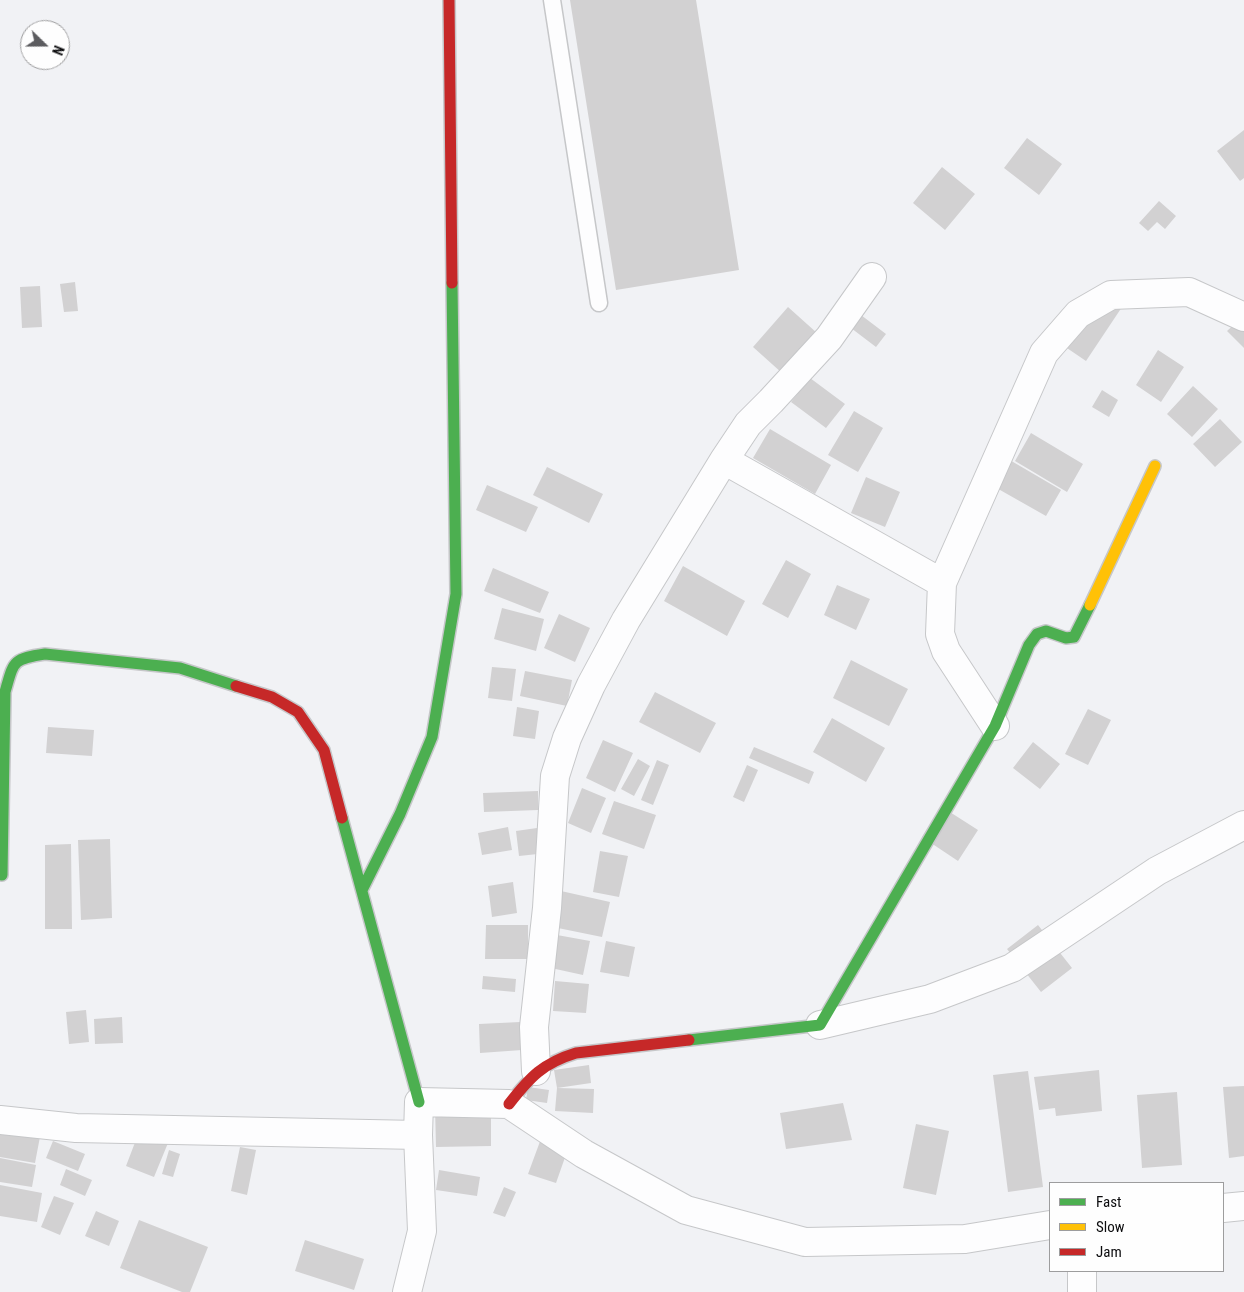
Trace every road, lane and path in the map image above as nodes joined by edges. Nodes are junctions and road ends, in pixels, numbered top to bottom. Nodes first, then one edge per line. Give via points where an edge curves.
1 (449, 0) edge
2 (552, 0) edge
3 (872, 278) dead end
4 (599, 303) dead end
5 (1244, 317) edge
6 (724, 460) junction
7 (1155, 466) dead end
8 (942, 583) junction
9 (995, 726) junction
10 (1244, 825) edge
11 (2, 875) dead end
12 (362, 890) junction
13 (820, 1025) junction
14 (536, 1071) junction
15 (419, 1102) junction
16 (509, 1104) junction
17 (0, 1120) edge
18 (418, 1135) junction
19 (1244, 1206) edge
20 (1224, 1208) edge
21 (1049, 1225) edge
22 (1082, 1272) edge
23 (407, 1292) edge
24 (1082, 1292) edge

1 - 12 street via 456,594 432,738 400,814
2 - 4 lane
3 - 6 street via 828,338 748,424
5 - 8 street via 1189,292 1111,295 1078,314 1044,352
6 - 8 street
6 - 14 street via 626,620 591,685 567,738 555,776 547,908 534,1028
7 - 9 street via 1074,637 1066,638 1046,631 1037,634 1029,645
8 - 9 street via 940,634 946,651
9 - 13 street
10 - 13 street via 1157,871 1012,968 930,1000
11 - 12 street via 5,692 13,665 25,657 45,654 180,668 272,697 298,712 324,750
12 - 15 street
13 - 14 street via 576,1054 556,1059
14 - 16 street
15 - 16 street
15 - 18 street
16 - 21 street via 584,1154 686,1210 805,1242 965,1239
17 - 18 street via 76,1128
18 - 23 street via 422,1231
19 - 20 street
22 - 24 street

